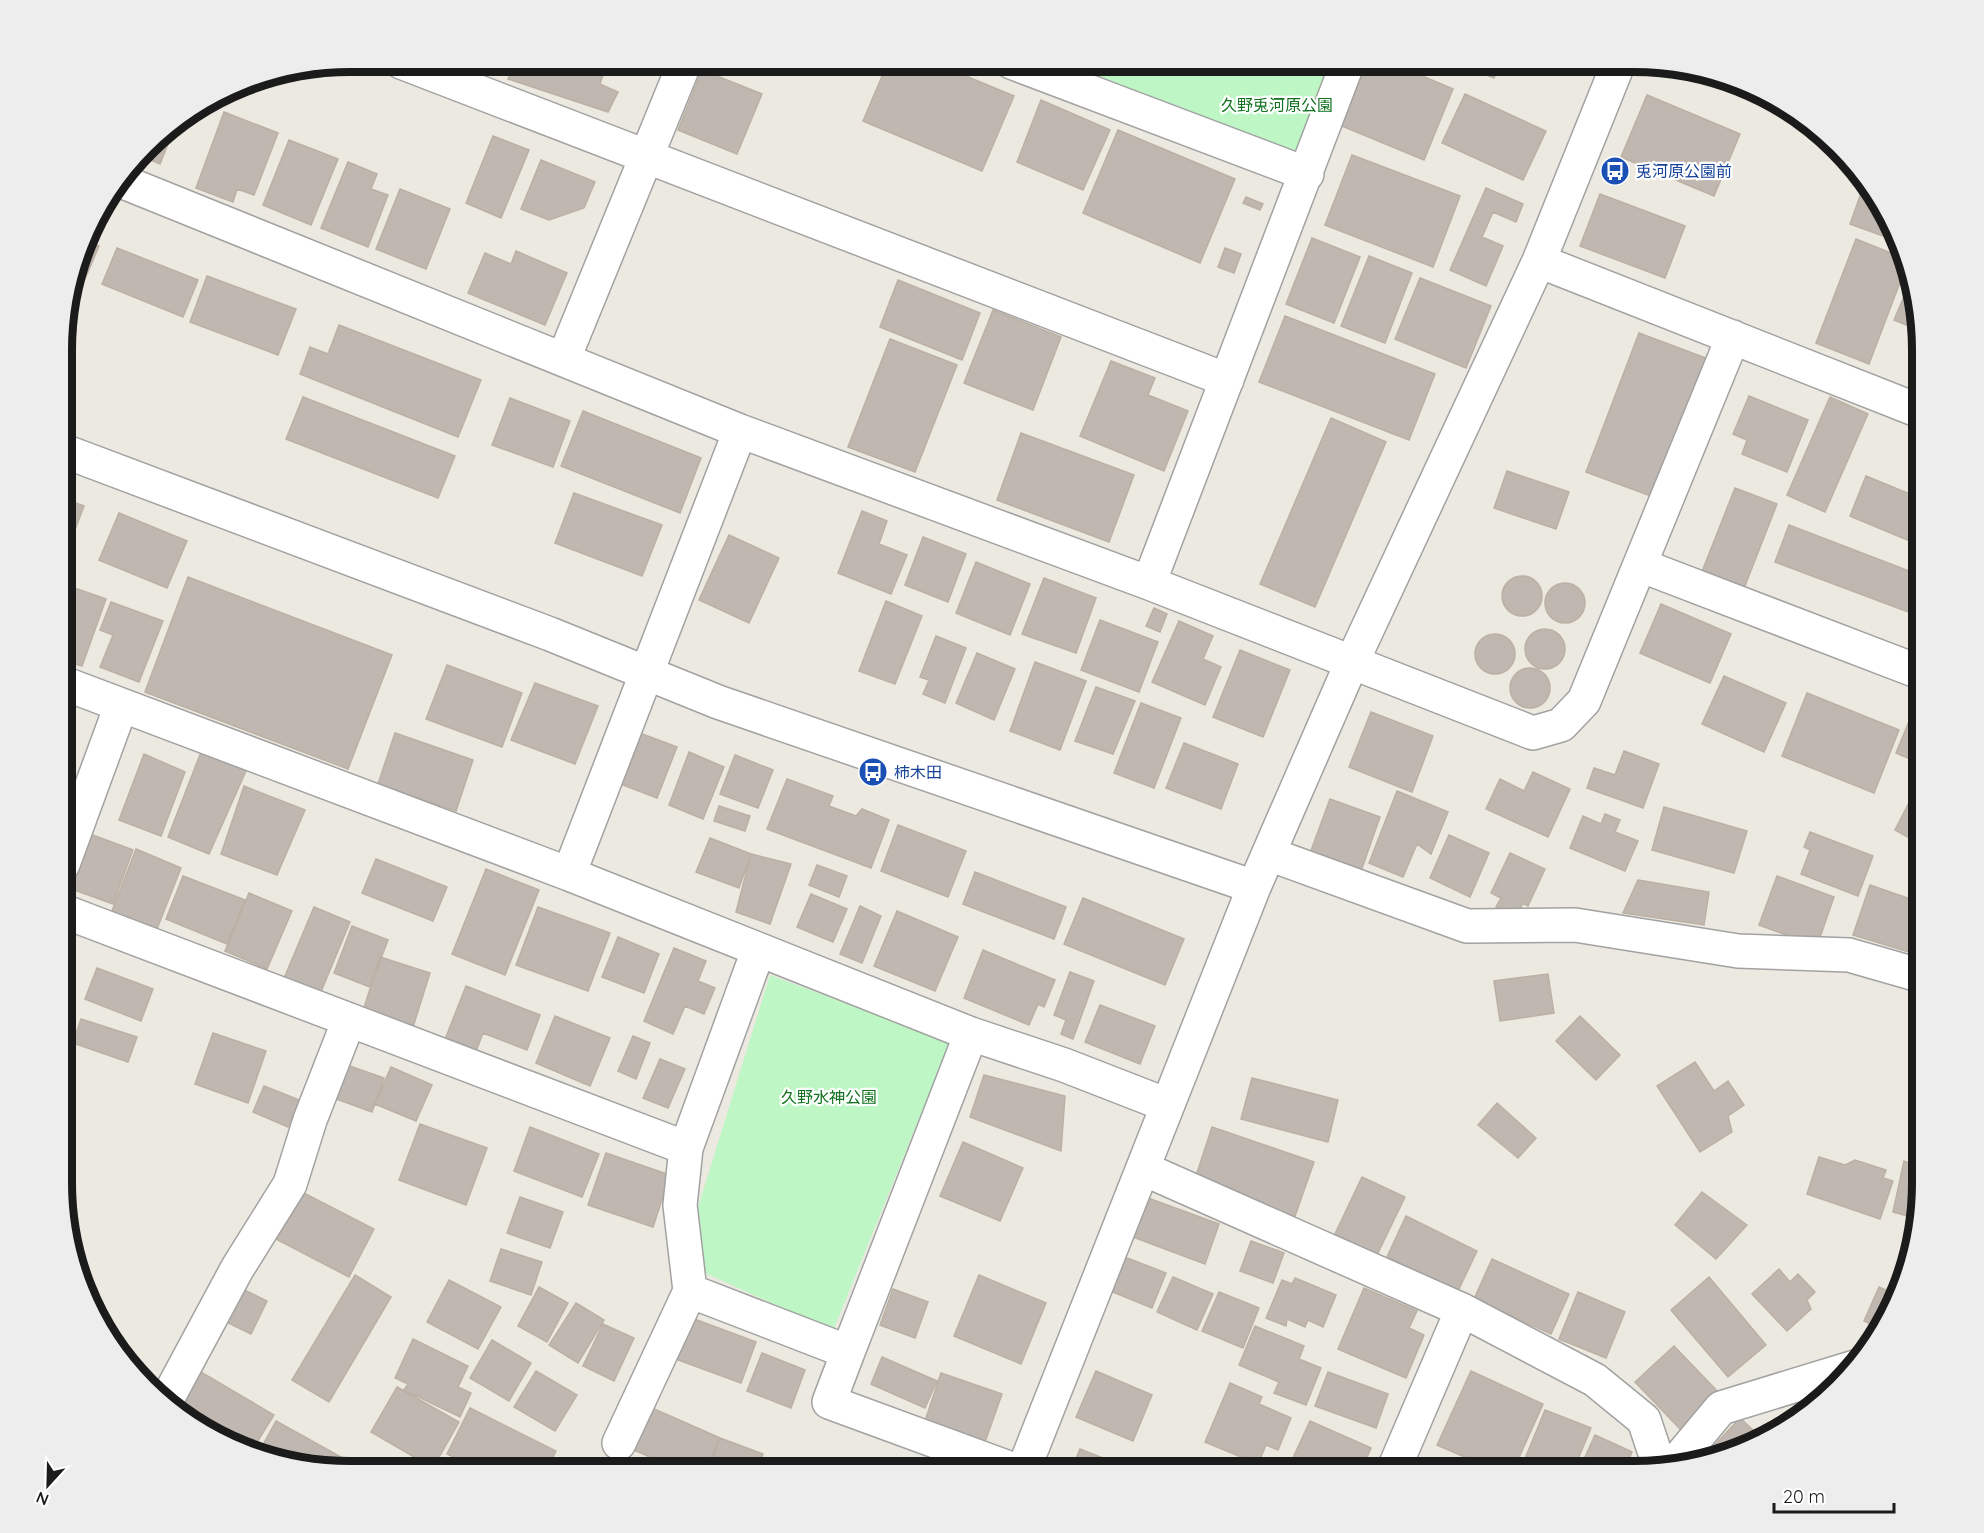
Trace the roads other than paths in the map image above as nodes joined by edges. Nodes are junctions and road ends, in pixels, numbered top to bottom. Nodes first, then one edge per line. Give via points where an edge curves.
1 (426, 72) edge
2 (681, 72) edge
3 (1037, 72) edge
4 (1344, 72) edge
5 (1615, 72) edge
6 (646, 156) junction
7 (1307, 174) junction
8 (127, 183) edge
9 (1539, 261) junction
10 (1732, 337) junction
11 (564, 358) junction
12 (1227, 380) junction
13 (1912, 408) edge
14 (740, 431) junction
15 (72, 454) edge
16 (1640, 565) junction
17 (1149, 583) junction
18 (1352, 662) junction
19 (1912, 669) edge
20 (646, 674) junction
21 (72, 687) edge
22 (121, 706) junction
23 (72, 839) edge
24 (1269, 854) junction
25 (568, 874) junction
26 (1254, 887) junction
27 (72, 915) edge
28 (758, 951) junction
29 (1912, 973) edge
30 (349, 1020) junction
31 (971, 1034) junction
32 (1167, 1105) junction
33 (686, 1148) junction
34 (1144, 1169) junction
35 (690, 1291) junction
36 (1462, 1310) junction
37 (848, 1352) junction
38 (1838, 1372) edge
39 (170, 1394) edge
40 (619, 1443) dead end
41 (1668, 1459) edge
42 (1671, 1459) edge
43 (990, 1461) edge
44 (1027, 1461) edge
45 (1397, 1461) edge

1 - 6 street
2 - 6 street
3 - 7 street
4 - 7 street
5 - 9 street
6 - 11 street
6 - 12 street
7 - 12 street
8 - 11 street
9 - 10 street
9 - 18 street
10 - 13 street
10 - 16 street
11 - 14 street
12 - 17 street
14 - 17 street
14 - 20 street
15 - 20 street
16 - 18 street via 1584,701 1561,725 1533,734
16 - 19 street
17 - 18 street
18 - 24 street
20 - 25 street
20 - 26 street
21 - 22 street
22 - 23 street
22 - 25 street
24 - 26 street
24 - 29 street via 1467,926 1575,925 1738,951 1849,955
25 - 28 street
26 - 32 street
27 - 30 street
28 - 31 street
28 - 33 street
30 - 33 street
30 - 39 street via 290,1184 237,1269
31 - 32 street
31 - 37 street
32 - 34 street
33 - 35 street via 680,1205
34 - 36 street
34 - 44 street
35 - 37 street
35 - 40 street
36 - 41 street via 1595,1380 1644,1420
36 - 45 street
37 - 43 street via 829,1402
38 - 42 street via 1721,1408

